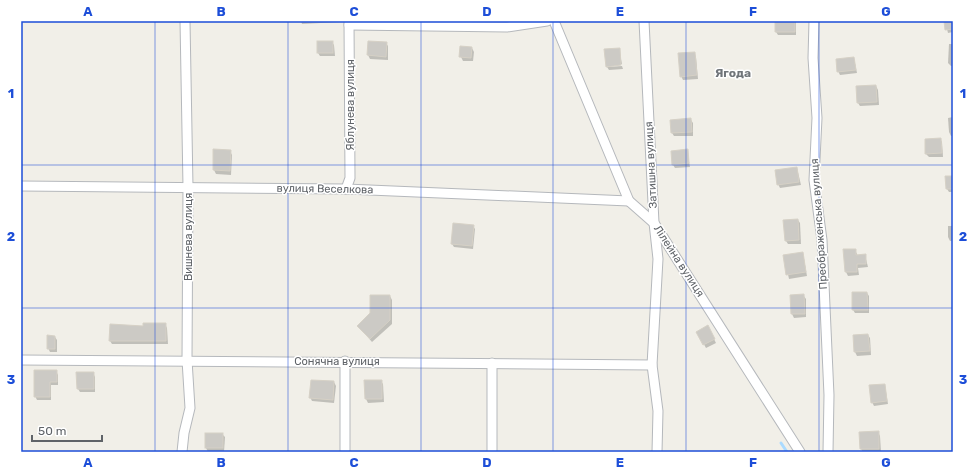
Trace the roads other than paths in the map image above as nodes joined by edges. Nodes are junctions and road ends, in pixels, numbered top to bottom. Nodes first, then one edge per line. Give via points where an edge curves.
1 (185, 21) edge
2 (547, 21) edge
3 (554, 21) edge
4 (644, 21) edge
5 (814, 21) edge
6 (349, 23) edge
7 (21, 186) edge
8 (188, 187) junction
9 (346, 189) junction
10 (629, 201) junction
11 (654, 222) junction
12 (21, 360) edge
13 (187, 360) junction
14 (345, 361) junction
15 (492, 362) junction
16 (652, 365) junction
17 (182, 452) edge
18 (345, 452) edge
19 (492, 452) edge
20 (657, 452) edge
21 (800, 452) edge
22 (828, 452) edge

1 - 8 street, Вишнева вулиця
2 - 6 street via 508,27
3 - 10 street, Лілейна вулиця
4 - 11 street, Затишна вулиця
5 - 22 street, Преображенська вулиця via 813,58 817,118 814,180 822,240 829,395
6 - 9 street, Яблунева вулиця via 350,178
7 - 8 street, вулиця Веселкова
8 - 9 street, вулиця Веселкова
8 - 13 street, Вишнева вулиця
9 - 10 street, вулиця Веселкова
10 - 11 street, Лілейна вулиця
11 - 16 street, Затишна вулиця via 658,259
11 - 21 street, Лілейна вулиця
12 - 13 street, Сонячна вулиця
13 - 14 street, Сонячна вулиця
13 - 17 street, Вишнева вулиця via 190,408
14 - 15 street, Сонячна вулиця
14 - 18 street
15 - 16 street, Сонячна вулиця
15 - 19 street
16 - 20 street, Затишна вулиця via 658,411

